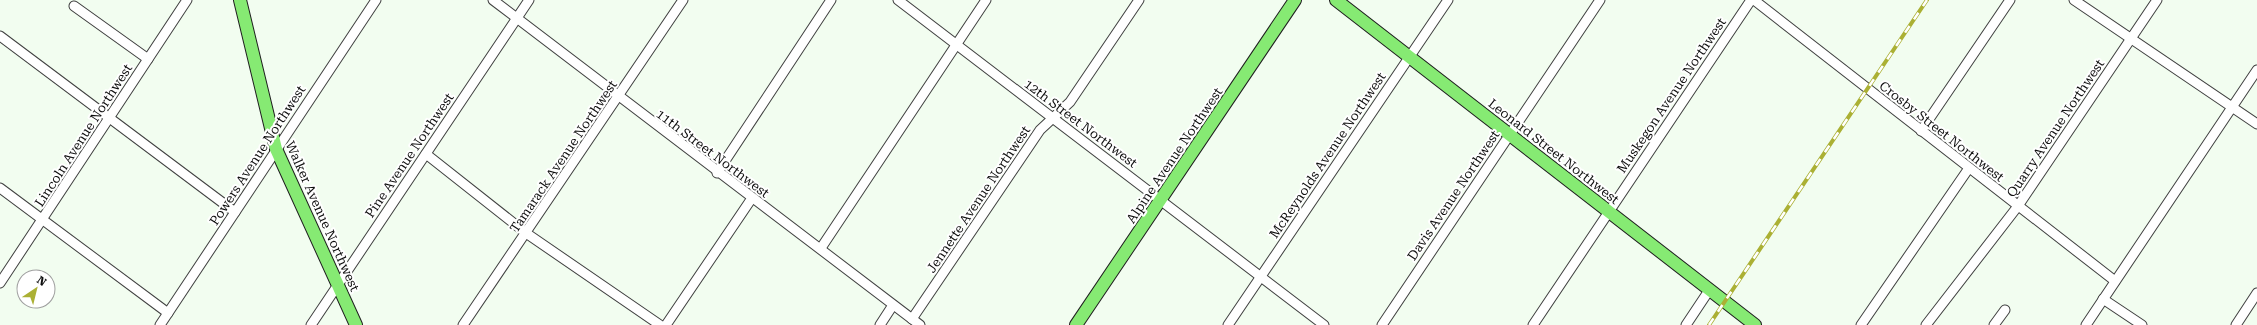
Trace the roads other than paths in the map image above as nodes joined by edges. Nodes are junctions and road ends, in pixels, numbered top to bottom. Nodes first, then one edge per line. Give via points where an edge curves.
1 (187, 0) edge
2 (240, 0) edge
3 (376, 0) edge
4 (493, 0) edge
5 (529, 0) edge
6 (683, 0) edge
7 (831, 0) edge
8 (898, 0) edge
9 (986, 0) edge
10 (1139, 0) edge
11 (1294, 0) edge
12 (1336, 0) edge
13 (1448, 0) edge
14 (1600, 0) edge
15 (1752, 0) edge
16 (2010, 0) edge
17 (2074, 0) edge
18 (2157, 0) edge
19 (74, 6) dead end
20 (517, 18) junction
21 (0, 36) edge
22 (2131, 38) junction
23 (956, 45) junction
24 (1409, 56) junction
25 (148, 59) junction
26 (2257, 70) edge
27 (619, 98) junction
28 (2232, 107) junction
29 (1054, 118) junction
30 (109, 119) junction
31 (2257, 124) edge
32 (1921, 131) junction
33 (1509, 134) junction
34 (276, 148) junction
35 (426, 154) junction
36 (1968, 168) junction
37 (718, 173) junction
38 (0, 188) edge
39 (752, 198) junction
40 (1161, 199) junction
41 (2018, 206) junction
42 (1608, 211) junction
43 (235, 212) junction
44 (42, 221) junction
45 (526, 233) junction
46 (821, 248) junction
47 (1261, 276) junction
48 (2115, 280) junction
49 (0, 283) edge
50 (338, 285) junction
51 (1710, 289) junction
52 (2257, 293) edge
53 (2103, 299) junction
54 (893, 305) junction
55 (2005, 310) dead end
56 (168, 313) junction
57 (912, 319) junction
58 (160, 325) edge
59 (311, 325) edge
60 (356, 325) edge
61 (463, 325) edge
62 (660, 325) edge
63 (666, 325) edge
64 (880, 325) edge
65 (920, 325) edge
66 (1076, 325) edge
67 (1228, 325) edge
68 (1324, 325) edge
69 (1382, 325) edge
70 (1533, 325) edge
71 (1686, 325) edge
72 (1755, 325) edge
73 (1861, 325) edge
74 (1926, 325) edge
75 (1994, 325) edge
76 (2086, 325) edge
77 (2142, 325) edge
78 (2236, 325) edge

1 - 25 street, Lincoln Avenue Northwest
2 - 34 main road, Walker Avenue Northwest
3 - 34 street, Powers Avenue Northwest
4 - 20 street, 11th Street Northwest
5 - 20 street, Pine Avenue Northwest
6 - 27 street, Tamarack Avenue Northwest
7 - 37 street
8 - 23 street, 12th Street Northwest
9 - 23 street
10 - 29 street, Jennette Avenue Northwest via 1070,102
11 - 40 main road, Alpine Avenue Northwest
12 - 24 main road, Leonard Street Northwest
13 - 24 street, McReynolds Avenue Northwest
14 - 33 street, Davis Avenue Northwest
15 - 32 street, Crosby Street Northwest
15 - 42 street, Muskegon Avenue Northwest
16 - 32 street
17 - 22 street
18 - 22 street, Quarry Avenue Northwest
19 - 25 street
20 - 27 street, 11th Street Northwest
20 - 35 street, Pine Avenue Northwest
21 - 30 street
22 - 28 street
22 - 41 street, Quarry Avenue Northwest
23 - 29 street, 12th Street Northwest
23 - 46 street
24 - 33 main road, Leonard Street Northwest
24 - 47 street, McReynolds Avenue Northwest
25 - 30 street, Lincoln Avenue Northwest
26 - 28 street
27 - 37 street, 11th Street Northwest
27 - 45 street, Tamarack Avenue Northwest
28 - 31 street
28 - 48 street
29 - 40 street, 12th Street Northwest
29 - 57 street, Jennette Avenue Northwest via 1040,130
30 - 43 street
30 - 44 street, Lincoln Avenue Northwest
32 - 36 street, Crosby Street Northwest
33 - 42 main road, Leonard Street Northwest
33 - 69 street, Davis Avenue Northwest
34 - 43 street, Powers Avenue Northwest
34 - 50 main road, Walker Avenue Northwest
35 - 45 street
35 - 50 street, Pine Avenue Northwest
36 - 41 street, Crosby Street Northwest
36 - 73 street
37 - 39 street, 11th Street Northwest
38 - 44 street
39 - 46 street, 11th Street Northwest
39 - 63 street
40 - 47 street, 12th Street Northwest
40 - 66 main road, Alpine Avenue Northwest
41 - 48 street, Crosby Street Northwest
41 - 74 street, Quarry Avenue Northwest
42 - 51 main road, Leonard Street Northwest
42 - 70 street, Muskegon Avenue Northwest
43 - 56 street, Powers Avenue Northwest
44 - 49 street, Lincoln Avenue Northwest
44 - 56 street
45 - 61 street, Tamarack Avenue Northwest
45 - 62 street
46 - 54 street, 11th Street Northwest
47 - 67 street, McReynolds Avenue Northwest
47 - 68 street, 12th Street Northwest
48 - 53 street
50 - 59 street, Pine Avenue Northwest
50 - 60 main road, Walker Avenue Northwest
51 - 71 street
51 - 72 main road, Leonard Street Northwest
52 - 78 street
53 - 76 street
53 - 77 street
54 - 57 street, 11th Street Northwest
54 - 64 street
55 - 75 street
56 - 58 street, Powers Avenue Northwest
57 - 65 street, 11th Street Northwest

